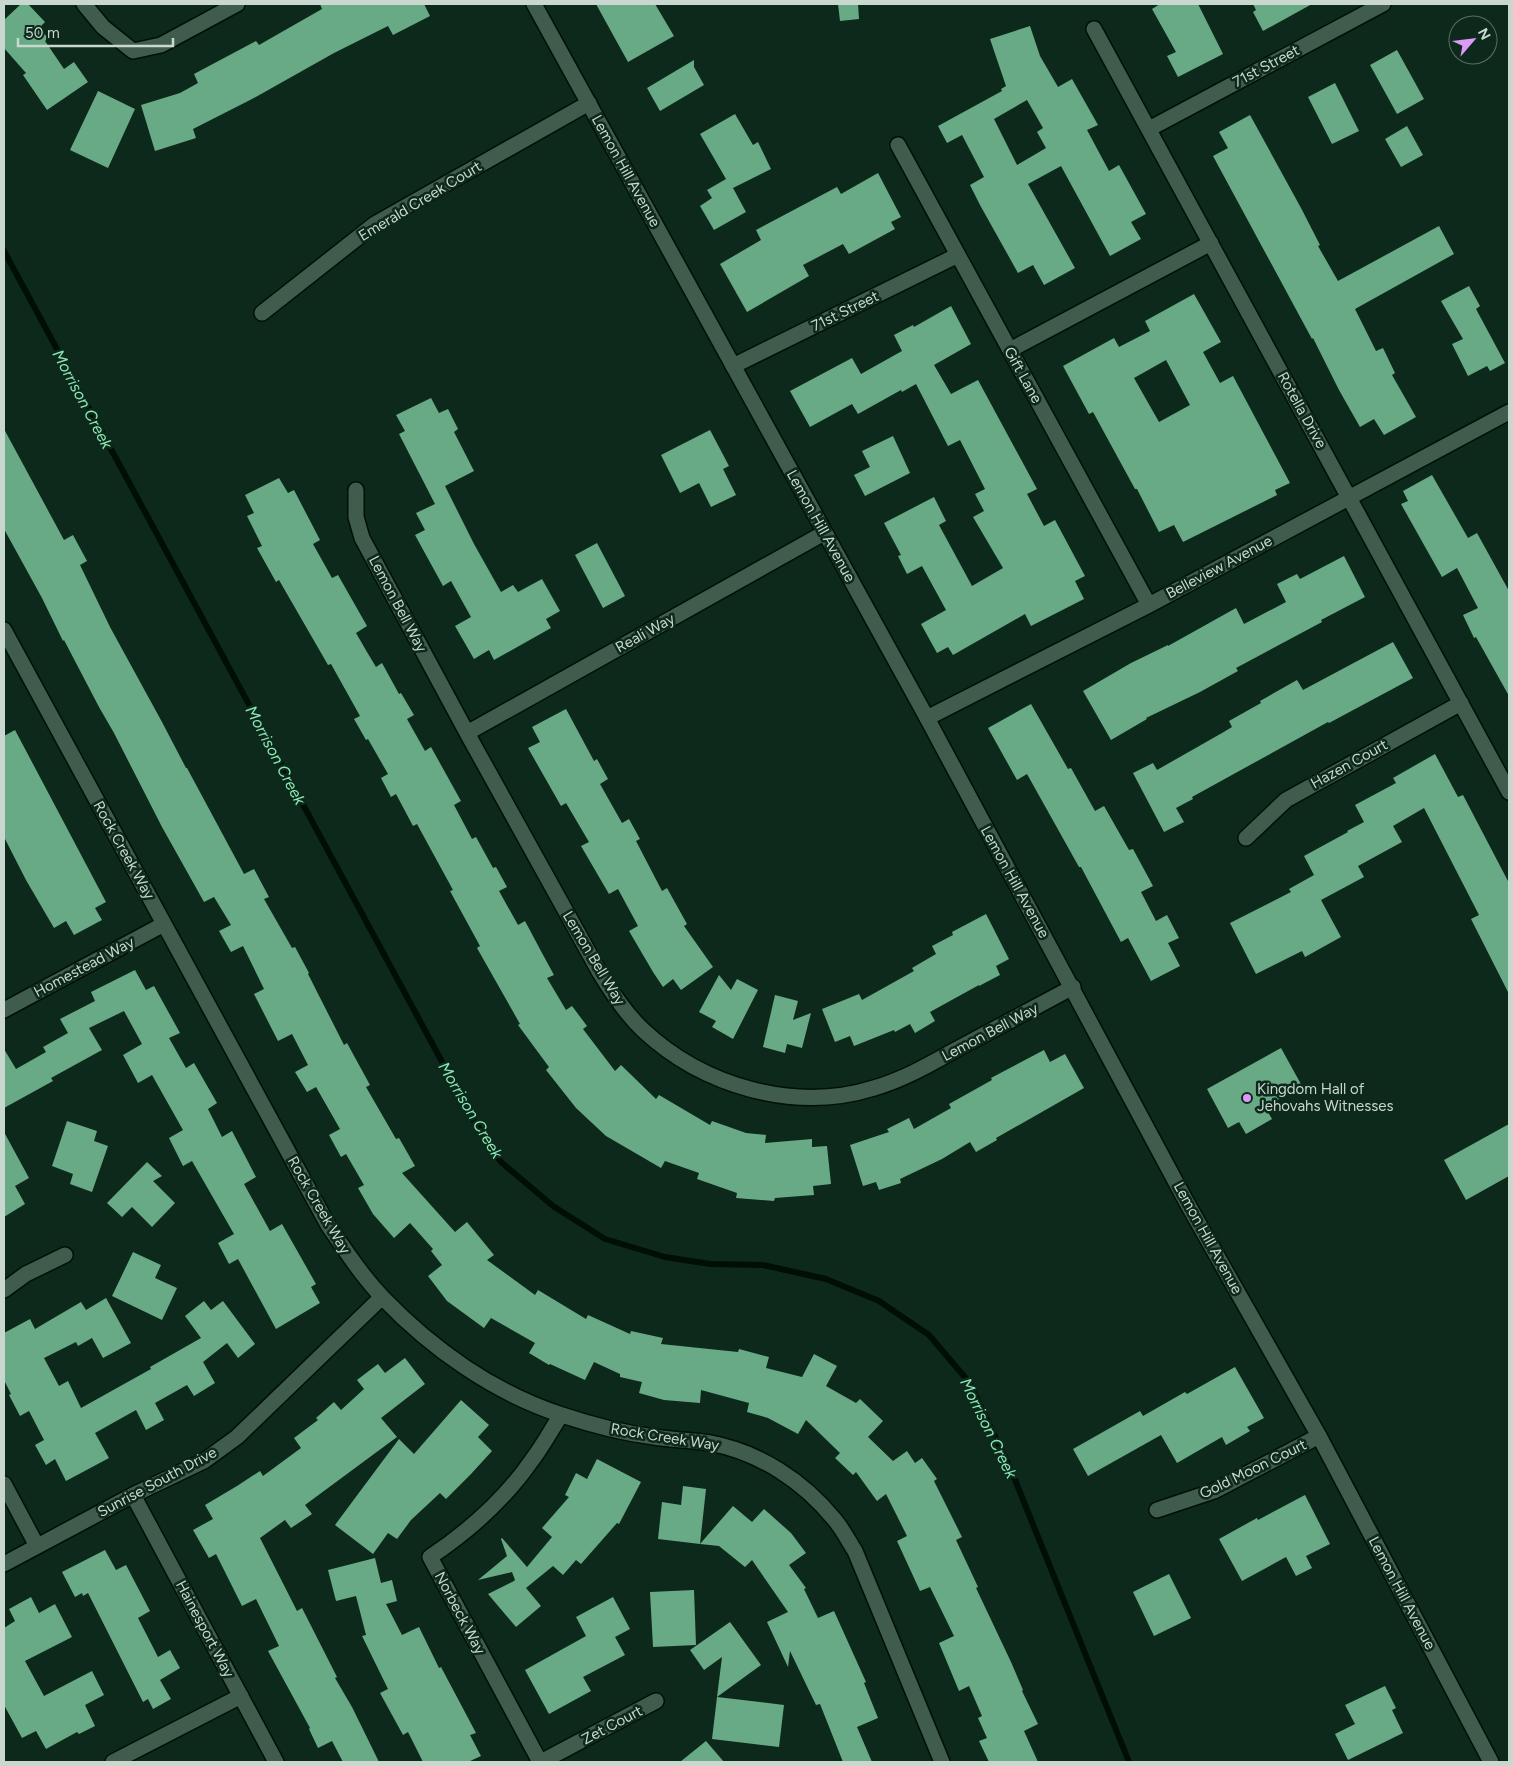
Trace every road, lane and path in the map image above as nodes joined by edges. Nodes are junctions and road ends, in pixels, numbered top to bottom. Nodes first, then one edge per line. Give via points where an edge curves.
1 (84, 4) edge
2 (236, 4) edge
3 (534, 4) edge
4 (1383, 4) edge
5 (1360, 9) edge
6 (1094, 29) dead end
7 (589, 103) junction
8 (1149, 129) junction
9 (898, 145) dead end
10 (1211, 243) junction
11 (958, 255) junction
12 (262, 313) dead end
13 (1010, 350) junction
14 (733, 366) junction
15 (1509, 412) edge
16 (356, 490) dead end
17 (1350, 498) junction
18 (824, 532) junction
19 (1149, 605) junction
20 (4, 630) edge
21 (1461, 703) junction
22 (927, 718) junction
23 (467, 733) junction
24 (1509, 792) edge
25 (1246, 838) dead end
26 (164, 924) junction
27 (1073, 987) junction
28 (4, 1010) edge
29 (65, 1254) dead end
30 (4, 1290) edge
31 (382, 1297) junction
32 (561, 1415) junction
33 (1319, 1436) junction
34 (4, 1484) edge
35 (133, 1495) junction
36 (1157, 1510) dead end
37 (37, 1546) junction
38 (4, 1564) edge
39 (241, 1696) junction
40 (656, 1701) dead end
41 (113, 1762) edge
42 (276, 1762) edge
43 (540, 1762) edge
44 (942, 1762) edge
45 (1491, 1762) edge

1 - 2 street via 103,27 133,51 161,45
3 - 7 street, Lemon Hill Avenue
4 - 5 street, 71st Street
5 - 8 street, 71st Street
6 - 8 street, Rotella Drive
7 - 12 street, Emerald Creek Court via 375,224
7 - 14 street, Lemon Hill Avenue
8 - 10 street, Rotella Drive
9 - 11 street, Gift Lane
10 - 13 street
10 - 17 street, Rotella Drive
11 - 13 street, Gift Lane
11 - 14 street, 71st Street
13 - 19 street, Gift Lane
14 - 18 street, Lemon Hill Avenue
15 - 17 street, Belleview Avenue
16 - 23 street, Lemon Bell Way via 356,517 362,538
17 - 19 street, Belleview Avenue
17 - 21 street, Rotella Drive
18 - 22 street, Lemon Hill Avenue
18 - 23 street, Reali Way
19 - 22 street, Belleview Avenue
20 - 26 street, Rock Creek Way
21 - 24 street, Rotella Drive
21 - 25 street, Hazen Court via 1286,800
22 - 27 street, Lemon Hill Avenue
23 - 27 street, Lemon Bell Way via 618,1001 642,1029 667,1050 729,1084 794,1097 836,1096 872,1089 904,1078
26 - 28 street, Homestead Way
26 - 31 street, Rock Creek Way via 328,1225 359,1271
27 - 33 street, Lemon Hill Avenue via 1187,1203
29 - 30 street via 26,1274
31 - 32 street, Rock Creek Way via 419,1333 456,1361 496,1386
31 - 35 street, Sunrise South Drive via 237,1437 204,1461
32 - 43 street, Norbeck Way via 510,1489 475,1524 430,1557
32 - 44 street, Rock Creek Way via 606,1428 738,1450 771,1465 817,1499 855,1551
33 - 36 street, Gold Moon Court via 1214,1492
33 - 45 street, Lemon Hill Avenue
34 - 37 street
35 - 37 street, Sunrise South Drive
35 - 39 street, Hainesport Way
37 - 38 street, Sunrise South Drive
39 - 41 street
39 - 42 street, Hainesport Way
40 - 43 street, Zet Court

